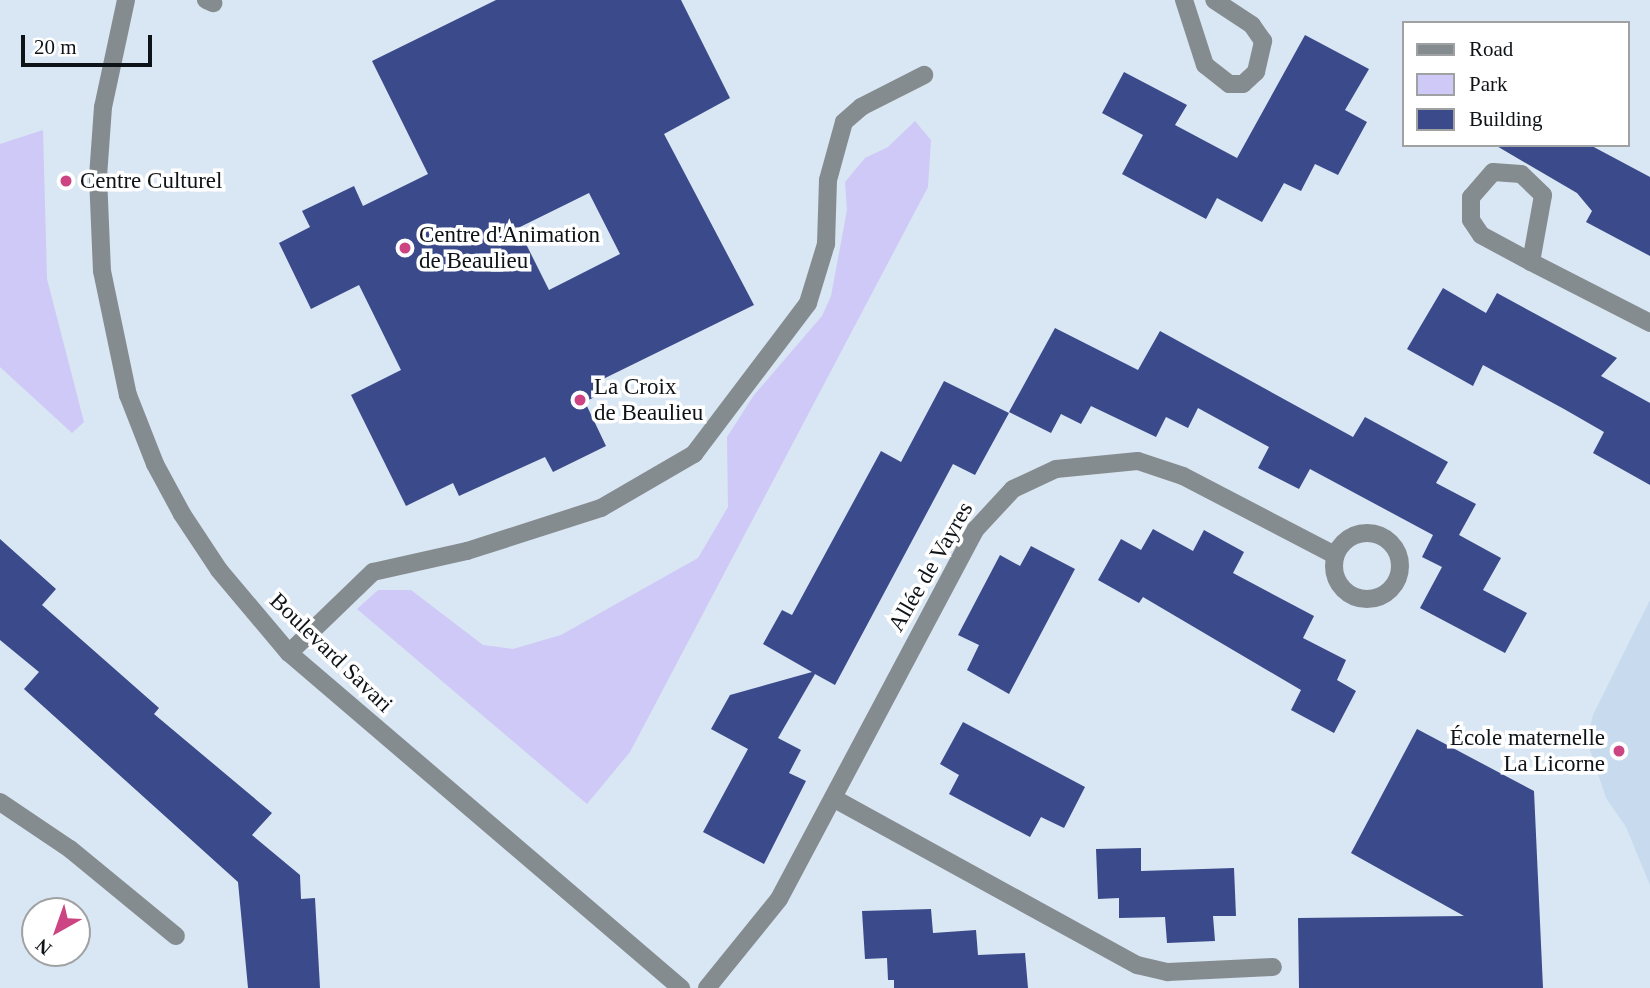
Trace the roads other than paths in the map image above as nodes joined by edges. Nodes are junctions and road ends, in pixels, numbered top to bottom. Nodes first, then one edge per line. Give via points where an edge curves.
1 (126, 0) edge
2 (1184, 0) edge
3 (1214, 0) edge
4 (924, 75) dead end
5 (1531, 262) junction
6 (1650, 323) edge
7 (1335, 555) dead end
8 (289, 653) junction
9 (833, 798) junction
10 (0, 802) edge
11 (176, 936) dead end
12 (1273, 967) dead end
13 (681, 988) edge
14 (706, 988) edge

1 - 8 street, Boulevard Savari via 103,107 99,176 102,271 112,336 155,464 182,514 219,570
2 - 3 street via 1205,65 1229,84 1243,84 1255,72 1263,41 1247,21
4 - 8 street via 861,107 844,122 828,180 826,244 808,303 694,454 601,509 467,551 373,572
5 - 5 street via 1481,234 1471,220 1473,190 1493,172 1521,174 1544,195
5 - 6 street
7 - 9 street, Allée de Vayres via 1183,476 1138,461 1089,462 1028,481 1000,500 976,529
8 - 13 street, Boulevard Savari
9 - 12 street via 1137,965 1168,972
9 - 14 street, Allée de Vayres via 779,899
10 - 11 street via 70,849

